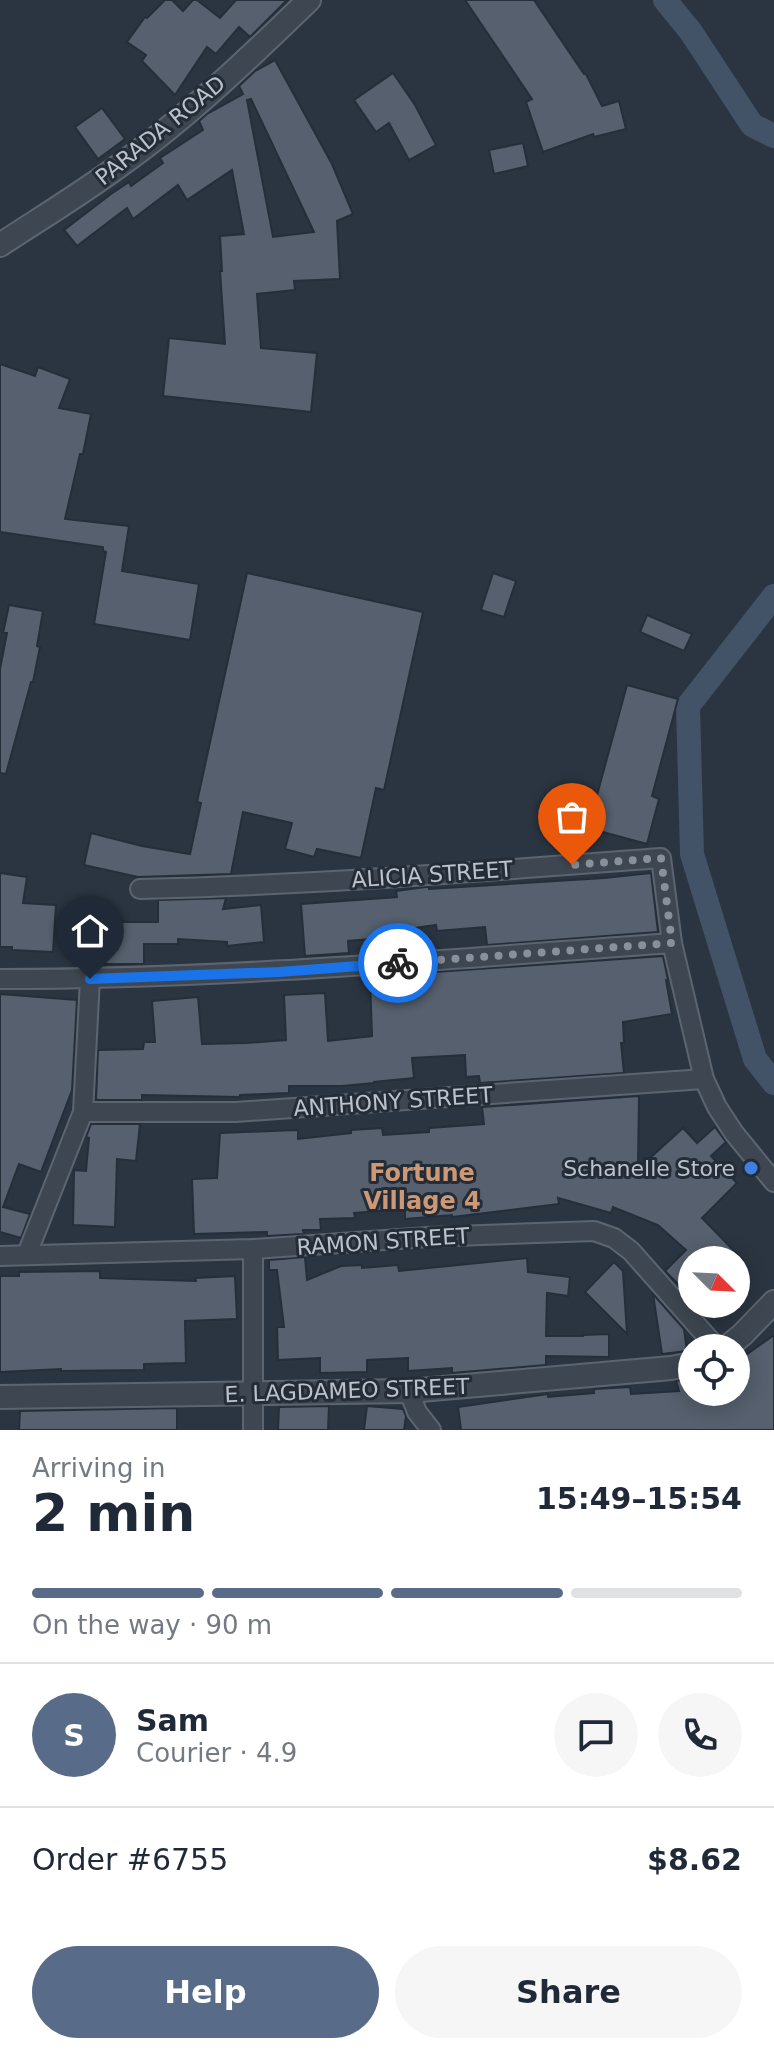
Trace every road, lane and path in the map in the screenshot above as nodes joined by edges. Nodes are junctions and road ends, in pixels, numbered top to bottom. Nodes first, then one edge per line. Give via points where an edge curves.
1 (309, 0) edge
2 (0, 245) edge
3 (140, 889) dead end
4 (672, 943) junction
5 (0, 979) edge
6 (90, 979) junction
7 (704, 1079) junction
8 (83, 1112) junction
9 (774, 1182) edge
10 (253, 1249) junction
11 (27, 1254) junction
12 (0, 1256) edge
13 (774, 1302) edge
14 (705, 1334) edge
15 (743, 1334) edge
16 (678, 1367) edge
17 (409, 1391) junction
18 (253, 1394) junction
19 (0, 1397) edge
20 (253, 1430) edge
21 (431, 1430) edge

1 - 2 street, PARADA ROAD via 135,154
3 - 4 street, ALICIA STREET via 661,858
4 - 6 street via 279,972
4 - 7 street, ALICIA STREET
5 - 6 street
6 - 8 street
7 - 8 street, ANTHONY STREET via 236,1112
7 - 9 street, ALICIA STREET via 734,1133
8 - 11 street
10 - 11 street, RAMON STREET
10 - 14 street, RAMON STREET via 594,1231 631,1251
10 - 18 street
11 - 12 street, RAMON STREET
13 - 15 street
16 - 17 street, E. LAGDAMEO STREET
17 - 18 street, E. LAGDAMEO STREET
17 - 21 street
18 - 19 street, E. LAGDAMEO STREET
18 - 20 street

